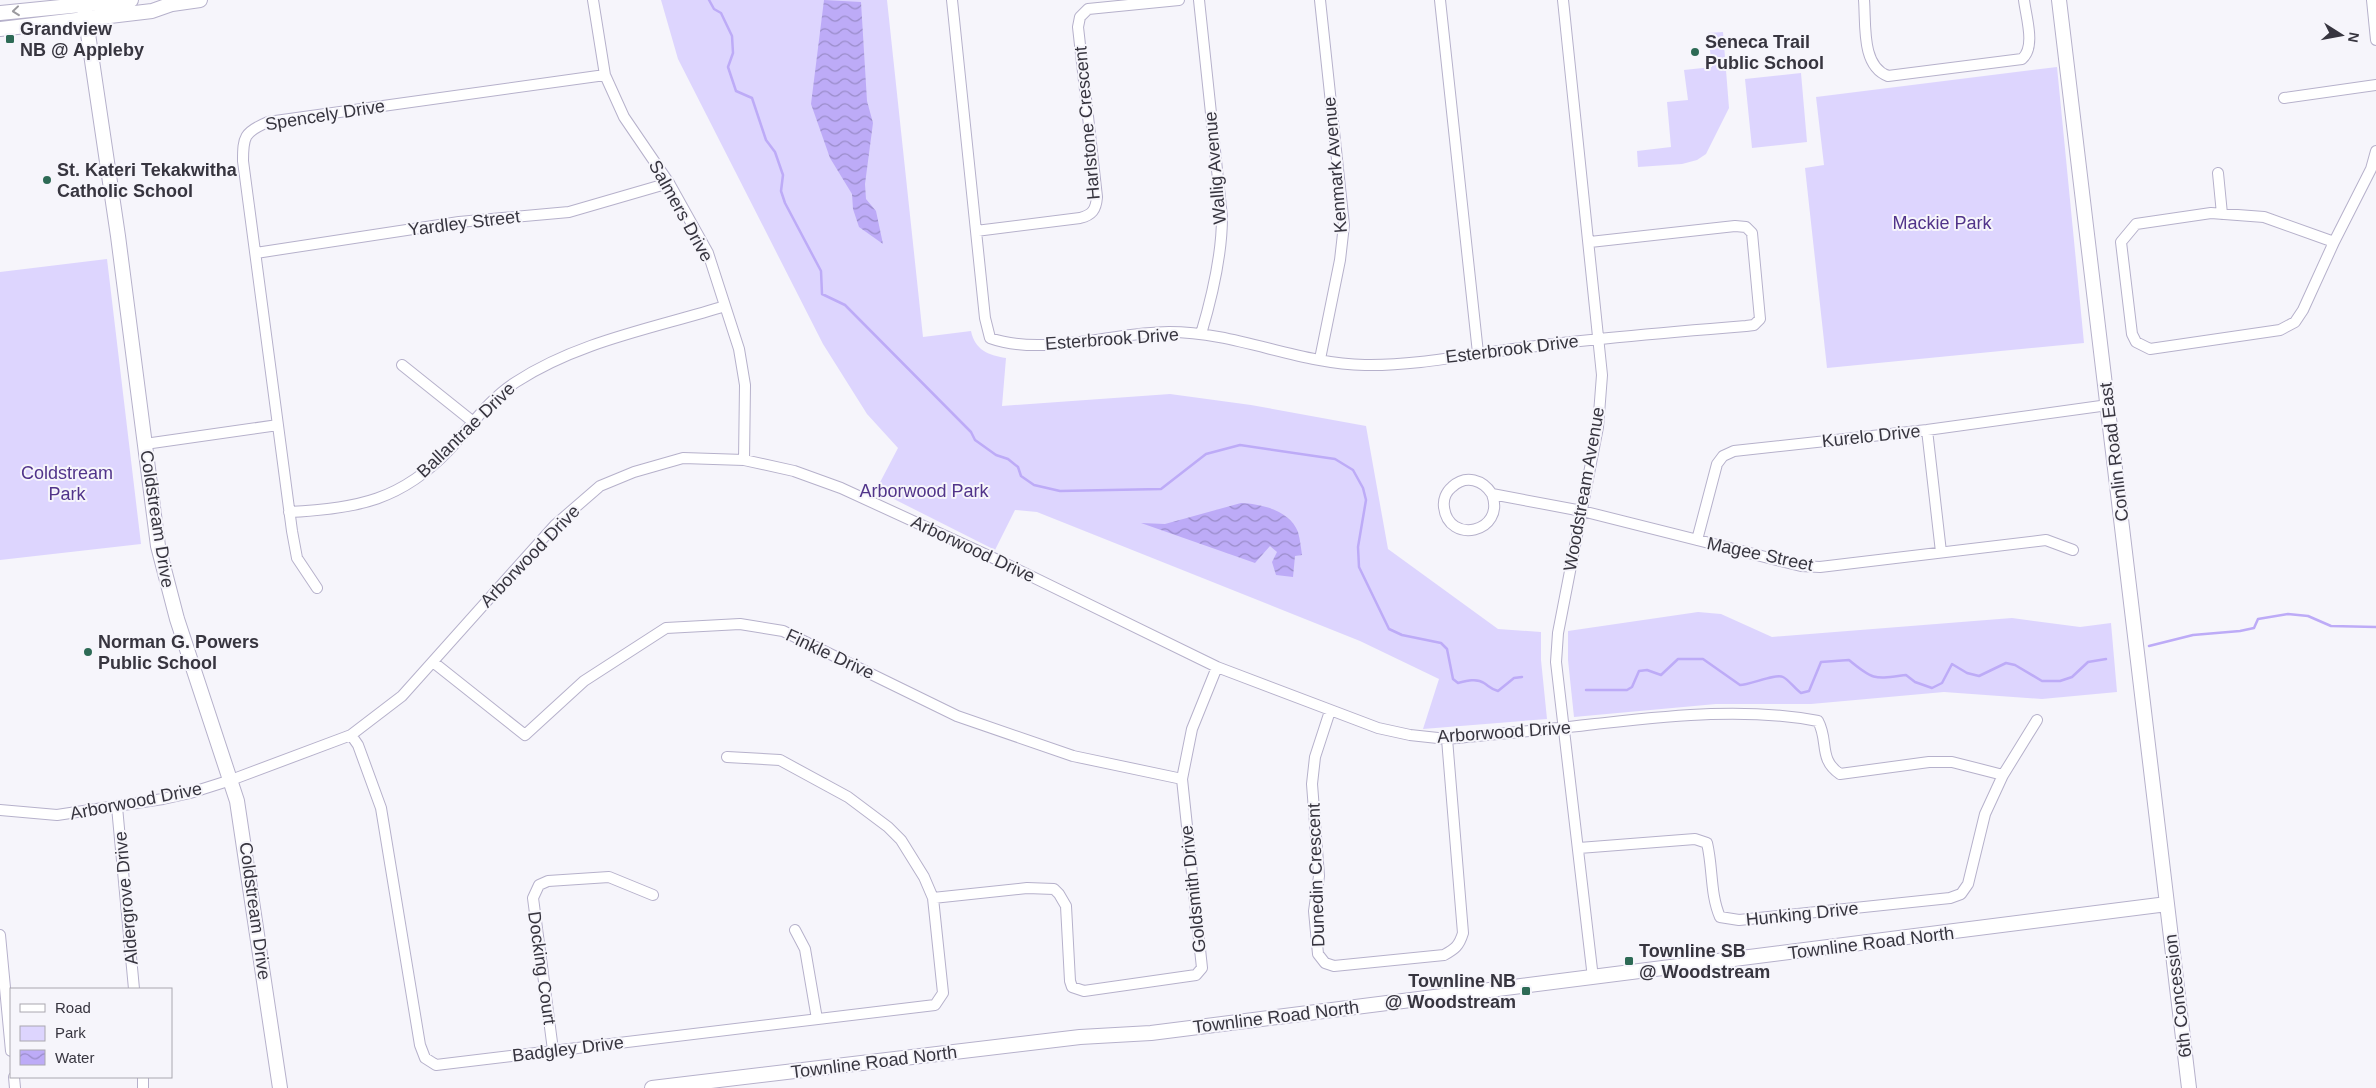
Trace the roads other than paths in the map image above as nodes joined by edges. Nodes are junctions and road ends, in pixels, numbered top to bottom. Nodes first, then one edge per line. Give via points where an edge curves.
1 (131, 0) edge
2 (156, 0) edge
3 (200, 0) edge
4 (593, 0) edge
5 (952, 0) edge
6 (1179, 0) edge
7 (1199, 0) edge
8 (1320, 0) edge
9 (1440, 0) edge
10 (1564, 0) edge
11 (1864, 0) edge
12 (2024, 0) edge
13 (2059, 0) edge
14 (2372, 0) edge
15 (172, 4) junction
16 (84, 8) edge
17 (0, 13) edge
18 (0, 29) edge
19 (2376, 40) edge
20 (605, 75) junction
21 (2376, 86) edge
22 (2284, 98) dead end
23 (2376, 151) edge
24 (2218, 173) dead end
25 (669, 182) junction
26 (2222, 214) junction
27 (976, 231) junction
28 (1590, 242) junction
29 (2334, 242) junction
30 (256, 253) junction
31 (725, 306) junction
32 (1202, 334) junction
33 (1599, 338) junction
34 (1478, 353) junction
35 (1320, 358) junction
36 (402, 365) dead end
37 (2108, 405) junction
38 (472, 421) junction
39 (278, 425) junction
40 (1927, 430) junction
41 (145, 444) junction
42 (744, 460) junction
43 (1492, 494) junction
44 (1582, 511) junction
45 (290, 512) junction
46 (1697, 540) junction
47 (2074, 550) dead end
48 (1942, 552) junction
49 (317, 588) dead end
50 (432, 662) junction
51 (1217, 667) junction
52 (1330, 710) junction
53 (2038, 720) dead end
54 (1565, 728) junction
55 (351, 736) junction
56 (1447, 739) junction
57 (727, 757) dead end
58 (2003, 775) junction
59 (231, 780) junction
60 (1182, 780) junction
61 (117, 807) junction
62 (0, 810) edge
63 (1579, 848) junction
64 (653, 895) dead end
65 (933, 898) junction
66 (2167, 904) junction
67 (795, 930) dead end
68 (0, 934) edge
69 (1593, 978) junction
70 (134, 988) edge
71 (817, 1019) junction
72 (10, 1040) edge
73 (553, 1050) junction
74 (280, 1088) edge
75 (652, 1088) edge
76 (2188, 1088) edge

1 - 16 street
2 - 15 street
3 - 15 street
4 - 20 street, Salmers Drive
5 - 27 street, Esterbrook Drive
6 - 27 street, Harlstone Crescent via 1088,10 1080,17 1078,27 1097,197 1094,211 1080,218
7 - 32 street, Wallig Avenue via 1222,224
8 - 35 street, Kenmark Avenue via 1344,225
9 - 34 street
10 - 28 street, Woodstream Avenue
11 - 12 street via 1870,58 1880,73 1888,76 2022,59 2029,47
13 - 37 street, Conlin Road East
14 - 19 street
15 - 16 street via 152,10
16 -> 17 street
16 - 18 street
16 - 41 street, Coldstream Drive
20 - 25 street, Salmers Drive via 624,117
20 - 30 street, Spencely Drive via 268,122 251,129 243,141 243,161
21 - 22 street
23 - 29 street via 2371,169
24 - 26 street
25 - 30 street, Yardley Street via 569,212 459,222
25 - 31 street, Salmers Drive via 708,253
26 - 29 street via 2264,216
26 - 29 street via 2136,224 2121,242 2129,318 2136,342 2150,349 2280,330 2295,322 2303,310
27 - 32 street, Esterbrook Drive via 990,338 1033,344 1162,332
28 - 33 street, Woodstream Avenue
28 - 33 street, Esterbrook Drive via 1735,226 1746,227 1752,233 1760,319 1754,325
30 - 39 street, Spencely Drive
31 - 38 street, Ballantrae Drive via 627,334 556,360 515,382
31 - 42 street, Salmers Drive via 740,349 745,385
32 - 35 street, Esterbrook Drive
33 - 34 street, Esterbrook Drive
33 - 44 street, Woodstream Avenue via 1602,375 1598,427
34 - 35 street, Esterbrook Drive via 1379,365
36 - 38 street
37 - 40 street, Kurelo Drive
37 - 66 street, Conlin Road East
38 - 45 street, Ballantrae Drive via 451,448 402,489 359,504
39 - 41 street
39 - 45 street, Spencely Drive
40 - 46 street, Kurelo Drive via 1734,451 1723,456 1717,464
40 - 48 street
41 - 59 street, Coldstream Drive via 158,546 169,593
42 - 50 street, Arborwood Drive via 683,458 600,486 555,525
42 - 51 street, Arborwood Drive via 794,471 842,488
43 - 43 street via 1494,508 1486,525 1462,530 1448,519 1444,504 1456,483 1464,480 1480,482
43 - 44 street, Magee Street
44 - 46 street, Magee Street
44 - 54 street, Woodstream Avenue via 1558,633 1556,662
45 - 49 street, Spencely Drive via 297,558
46 - 48 street, Magee Street via 1801,566 1820,567
47 - 48 street, Magee Street via 2046,540
50 - 55 street, Arborwood Drive via 402,696
50 - 60 street, Finkle Drive via 525,735 584,681 666,628 740,624 783,631 957,716 1074,756
51 - 52 street, Arborwood Drive
51 - 60 street, Goldsmith Drive via 1192,729
52 - 56 street, Arborwood Drive via 1378,728
52 - 56 street, Dunedin Crescent via 1315,757 1312,784 1319,876 1314,911 1318,954 1325,963 1334,966 1444,955 1459,944 1463,933
53 - 58 street
54 - 56 street, Arborwood Drive
54 - 58 street, Arborwood Drive via 1682,715 1734,713 1810,719 1818,720 1822,727 1826,759 1840,774 1952,762
54 - 63 street, Woodstream Avenue
55 - 59 street, Arborwood Drive
55 - 73 street, Badgley Drive via 358,745 381,808 420,1045 425,1058 436,1065
57 - 65 street, Badgley Drive via 780,760 848,797 901,840
58 - 63 street, Hunking Drive via 1985,814 1968,884 1961,894 1950,898 1739,920 1720,917 1715,904 1707,843 1695,839
59 - 61 street, Arborwood Drive via 190,794
59 - 74 street, Coldstream Drive via 242,823
60 - 65 street, Goldsmith Drive via 1202,968 1196,974 1084,991 1072,987 1070,981 1066,906 1054,889 1027,888
61 - 62 street, Arborwood Drive via 57,815
61 - 70 street, Aldergrove Drive
63 - 69 street, Woodstream Avenue
64 - 73 street, Docking Court via 608,877 548,881 539,885 533,898
65 - 71 street, Badgley Drive via 943,993 940,1000 935,1005
66 - 69 street, Townline Road North
66 - 76 street, 6th Concession
67 - 71 street via 805,949
68 - 72 street
69 - 75 street, Townline Road North via 1151,1033 1080,1037
71 - 73 street, Badgley Drive

